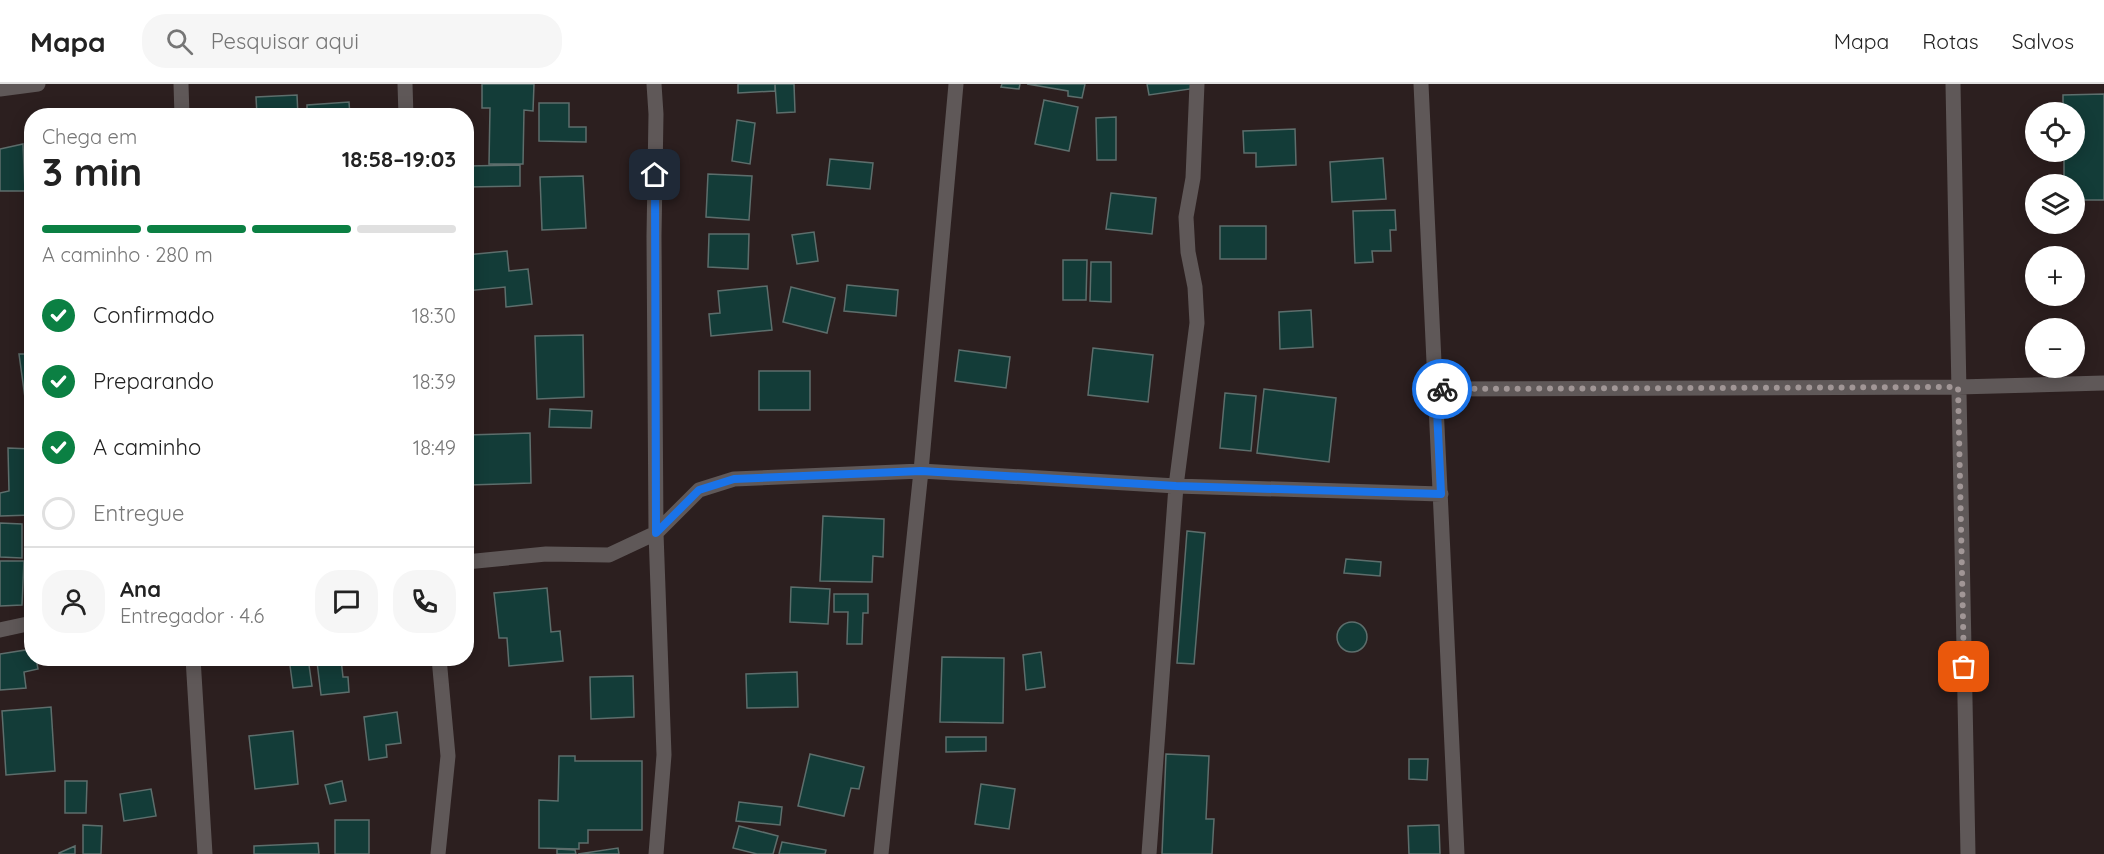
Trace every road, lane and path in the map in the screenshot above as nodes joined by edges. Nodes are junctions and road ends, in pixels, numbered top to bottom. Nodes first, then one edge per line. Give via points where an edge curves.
1 (38, 84) edge
2 (181, 84) edge
3 (405, 84) edge
4 (654, 84) edge
5 (956, 84) edge
6 (1197, 84) edge
7 (1421, 84) edge
8 (1953, 84) edge
9 (0, 89) edge
10 (182, 108) edge
11 (406, 108) edge
12 (2104, 383) edge
13 (1958, 387) junction
14 (1436, 389) junction
15 (921, 471) junction
16 (1176, 486) junction
17 (1441, 494) junction
18 (656, 533) junction
19 (474, 561) edge
20 (24, 625) edge
21 (0, 630) edge
22 (193, 666) edge
23 (440, 666) edge
24 (205, 854) edge
25 (438, 854) edge
26 (656, 854) edge
27 (881, 854) edge
28 (1149, 854) edge
29 (1457, 854) edge
30 (1968, 854) edge

1 - 9 street
2 - 10 street
3 - 11 street
4 - 18 street
5 - 15 street
6 - 16 street via 1193,178 1186,217 1197,323
7 - 14 street
8 - 13 street
12 - 13 street
13 - 14 street
13 - 30 street
14 - 17 street
15 - 16 street
15 - 18 street via 734,479 699,490
15 - 27 street
16 - 17 street
16 - 28 street
17 - 29 street
18 - 19 street via 609,555 546,554
18 - 26 street via 664,755
20 - 21 street
22 - 24 street
23 - 25 street via 448,756

